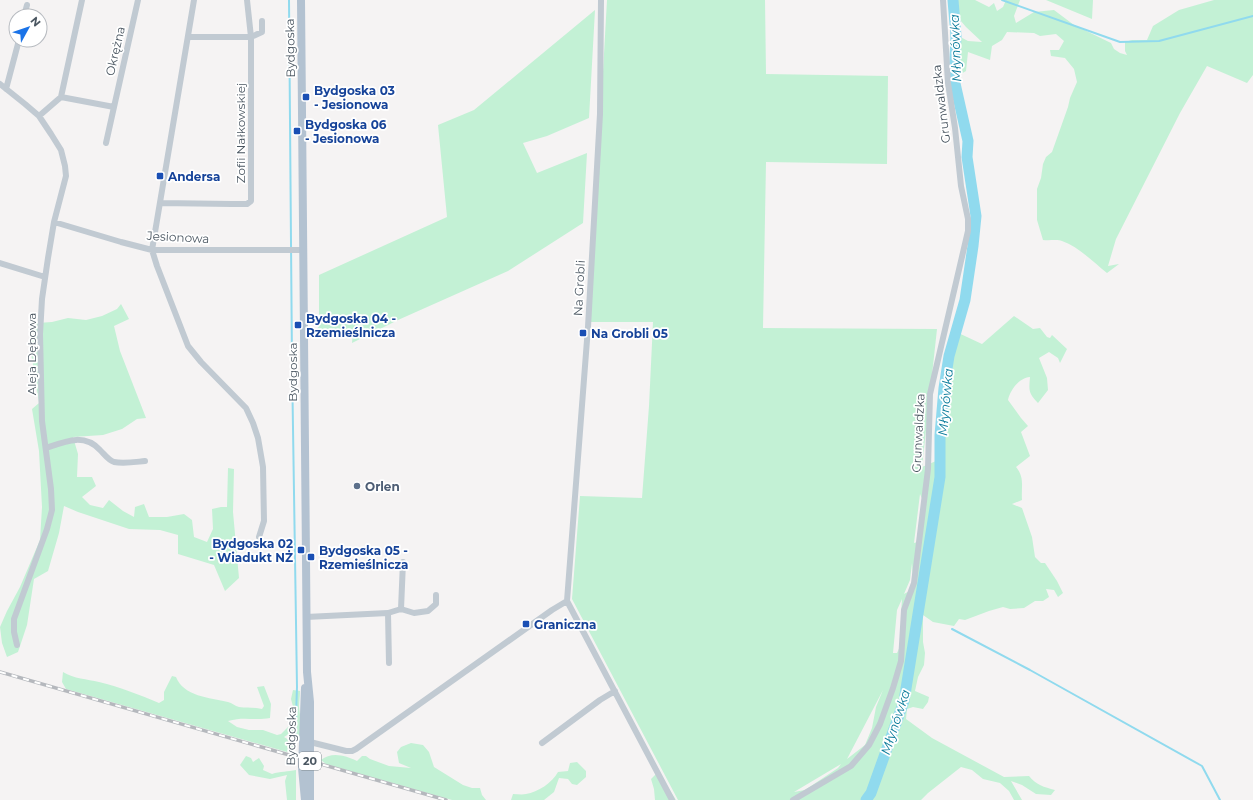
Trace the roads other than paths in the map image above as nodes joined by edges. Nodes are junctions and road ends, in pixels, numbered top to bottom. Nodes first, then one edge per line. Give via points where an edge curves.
1 (82, 0) edge
2 (138, 0) edge
3 (194, 0) edge
4 (247, 0) edge
5 (301, 0) edge
6 (601, 0) edge
7 (943, 0) edge
8 (27, 5) dead end
9 (26, 8) edge
10 (262, 21) dead end
11 (188, 37) junction
12 (251, 37) junction
13 (17, 48) edge
14 (0, 84) edge
15 (6, 89) junction
16 (61, 96) junction
17 (114, 107) junction
18 (39, 116) junction
19 (106, 143) dead end
20 (160, 203) junction
21 (54, 222) junction
22 (152, 250) junction
23 (304, 250) junction
24 (0, 262) edge
25 (45, 277) junction
26 (46, 448) junction
27 (145, 461) dead end
28 (260, 537) dead end
29 (403, 562) dead end
30 (436, 595) dead end
31 (567, 601) junction
32 (401, 610) junction
33 (388, 613) junction
34 (306, 617) junction
35 (17, 645) dead end
36 (389, 663) dead end
37 (307, 672) junction
38 (615, 691) junction
39 (303, 730) junction
40 (310, 742) junction
41 (542, 743) dead end
42 (304, 800) edge
43 (310, 800) edge
44 (672, 800) edge
45 (793, 800) edge

1 - 16 street
2 - 17 street, Okrężna
3 - 11 street
4 - 12 street
5 - 23 main road, Bydgoska / 20
6 - 31 street, Na Grobli via 600,114
7 - 45 street, Grunwaldzka via 948,83 968,230 930,394 928,469 914,583 904,610 901,661 880,724 869,745 851,766
8 - 9 street
10 - 12 street via 262,32
11 - 12 street
11 - 20 street
12 - 20 street, Zofii Nałkowskiej via 251,201 247,204
13 - 15 street
14 - 15 street, Aleja Dębowa
15 - 18 street, Aleja Dębowa
16 - 17 street
16 - 18 street
17 - 19 street, Okrężna
18 - 21 street, Aleja Dębowa via 61,150 65,166 66,176
20 - 22 street
21 - 22 street, Jesionowa
21 - 25 street, Aleja Dębowa
22 - 23 street, Jesionowa
22 - 28 street via 188,346 246,408 253,423 263,467 264,521
23 - 34 main road, Bydgoska / 20
24 - 25 street
25 - 26 street, Aleja Dębowa via 40,349 42,421
26 - 27 street via 68,441 82,440 93,442 108,459 115,462
26 - 35 street, Aleja Dębowa via 52,510 14,619
29 - 32 street
30 - 32 street via 436,604 428,611 414,613
31 - 38 street
31 - 40 street via 356,749 346,751
32 - 33 street
33 - 34 street
33 - 36 street
34 - 37 main road, Bydgoska / 20
37 - 39 main road, Bydgoska / 20
37 - 40 main road, Bydgoska / 20
38 - 41 street
38 - 44 street
39 - 40 street
39 - 42 main road, Bydgoska / 20
40 - 43 main road, Bydgoska / 20

